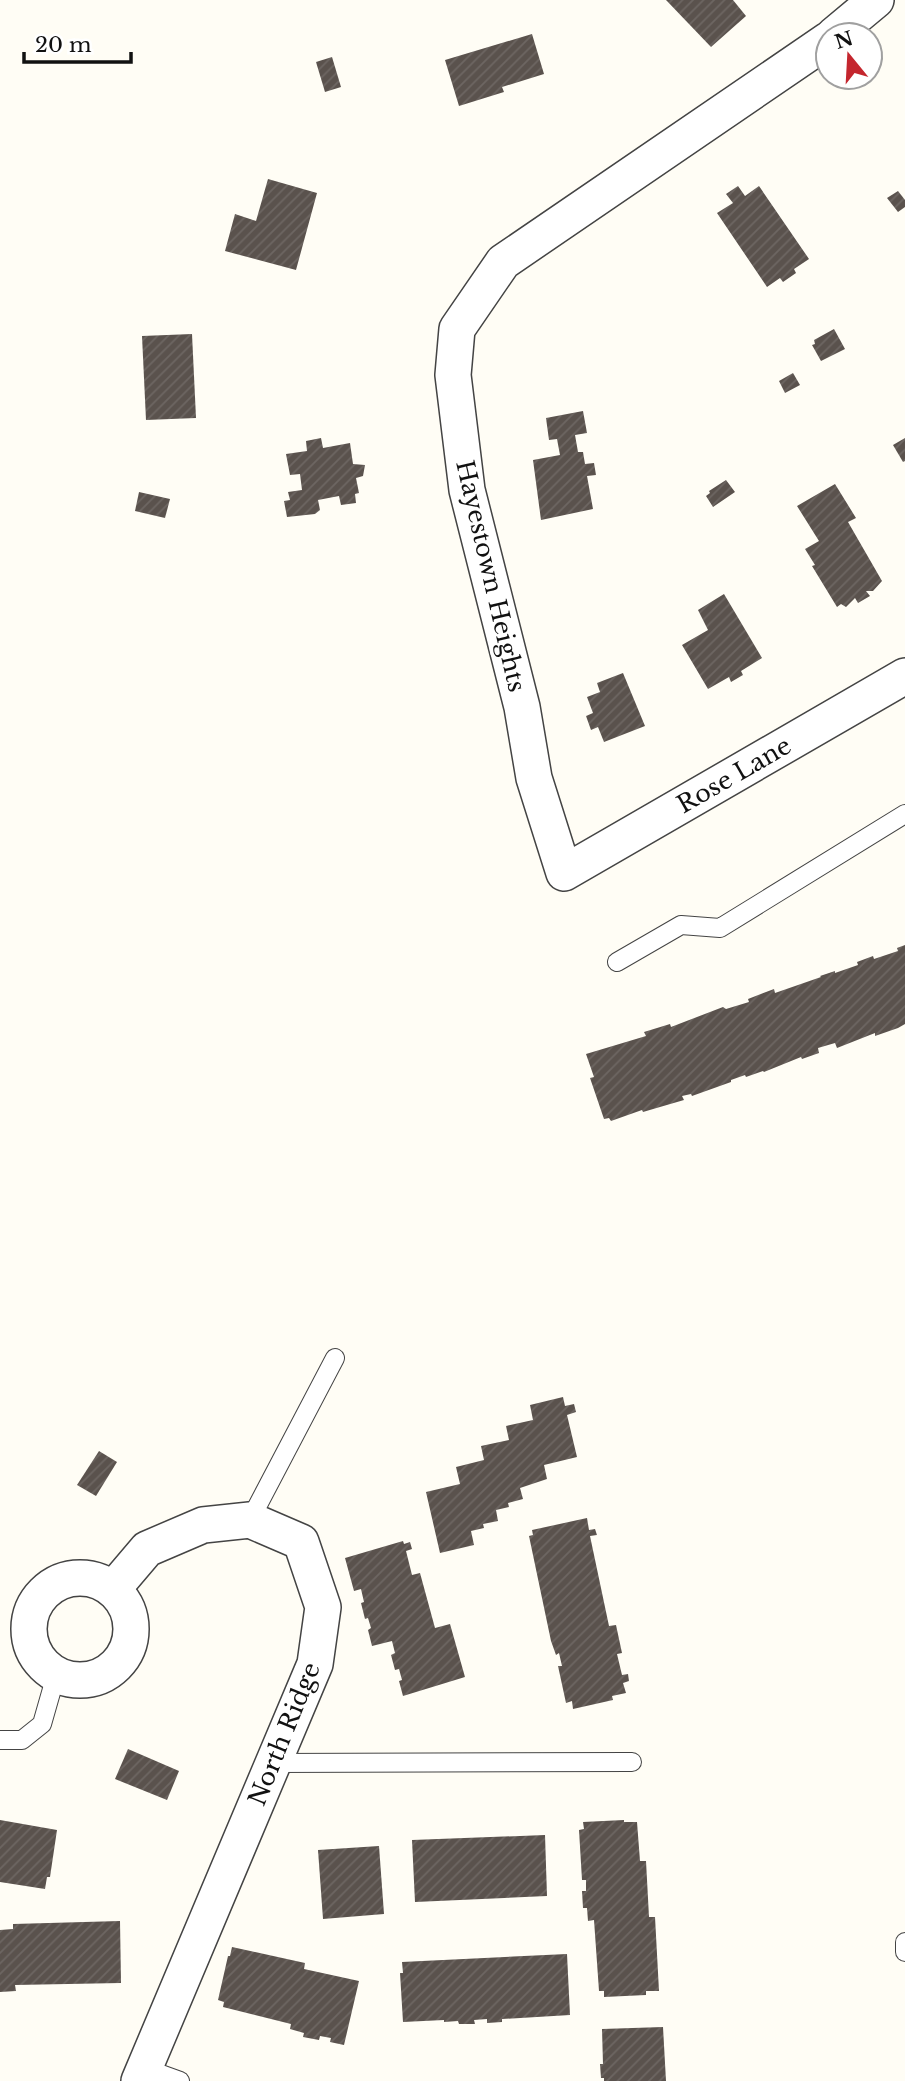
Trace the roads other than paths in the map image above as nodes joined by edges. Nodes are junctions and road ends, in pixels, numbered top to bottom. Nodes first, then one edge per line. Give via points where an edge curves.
1 (876, 0) edge
2 (851, 21) edge
3 (814, 50) edge
4 (904, 678) edge
5 (905, 814) edge
6 (564, 873) joint
7 (617, 962) dead end
8 (335, 1358) dead end
9 (250, 1520) junction
10 (113, 1589) junction
11 (56, 1675) junction
12 (0, 1740) edge
13 (632, 1762) dead end
14 (273, 1763) junction
15 (905, 1942) edge
16 (905, 1952) edge
17 (141, 2075) edge
18 (180, 2081) edge

1 - 2 street
3 - 6 street, Hayestown Heights via 503,262 457,329 453,375 467,490 522,706 534,778
4 - 6 street, Rose Lane
5 - 7 lane via 720,928 681,925
8 - 9 lane
9 - 10 street, North Ridge via 203,1525 147,1549
9 - 14 street, North Ridge via 301,1542 324,1607 315,1664
10 - 11 street via 125,1603 131,1621 131,1640 123,1657 110,1671 93,1679
10 - 11 street via 76,1577 58,1581 42,1593 28,1628 31,1647
11 - 12 lane via 42,1724 22,1740
13 - 14 lane
14 - 17 street, North Ridge
15 - 16 lane
17 - 18 lane

